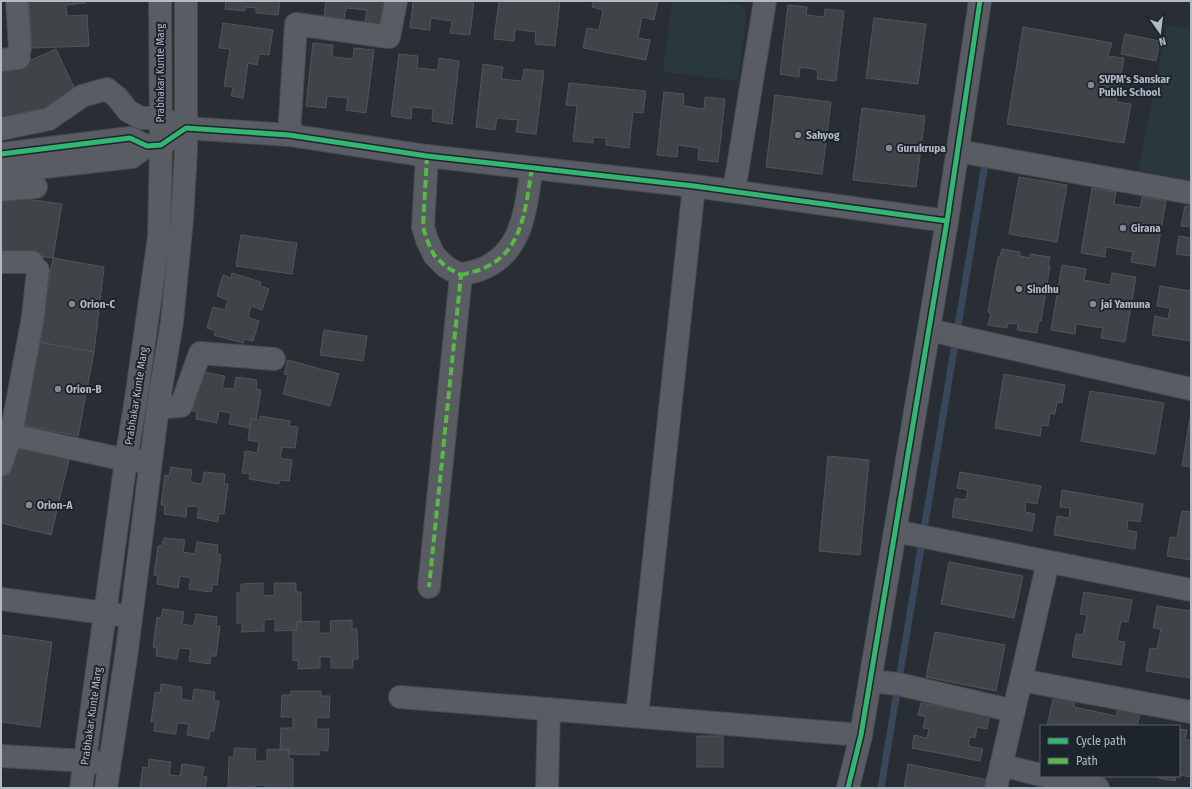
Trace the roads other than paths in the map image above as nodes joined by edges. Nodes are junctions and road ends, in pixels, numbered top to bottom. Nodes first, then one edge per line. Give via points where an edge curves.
1 (17, 1) edge
2 (160, 1) edge
3 (186, 1) edge
4 (396, 1) edge
5 (765, 1) edge
6 (980, 1) edge
7 (13, 56) edge
8 (161, 118) junction
9 (186, 128) junction
10 (1, 129) edge
11 (289, 135) junction
12 (142, 147) junction
13 (958, 151) junction
14 (1, 154) edge
15 (427, 156) junction
16 (532, 168) junction
17 (1, 172) edge
18 (694, 186) junction
19 (36, 187) dead end
20 (1, 190) edge
21 (734, 191) junction
22 (1191, 193) edge
23 (947, 221) junction
24 (1, 262) edge
25 (461, 275) junction
26 (929, 330) junction
27 (274, 359) dead end
28 (1191, 389) edge
29 (158, 406) junction
30 (12, 435) junction
31 (126, 460) junction
32 (151, 462) junction
33 (1, 465) edge
34 (895, 531) junction
35 (1048, 562) junction
36 (429, 587) dead end
37 (1191, 590) edge
38 (1, 599) edge
39 (105, 613) junction
40 (131, 618) junction
41 (1021, 680) junction
42 (870, 681) junction
43 (400, 697) dead end
44 (549, 709) junction
45 (1014, 711) junction
46 (1191, 712) edge
47 (637, 716) junction
48 (862, 734) junction
49 (1, 756) edge
50 (84, 761) junction
51 (109, 765) junction
52 (1001, 765) junction
53 (1040, 775) edge
54 (1051, 777) edge
55 (81, 788) edge
56 (106, 788) edge
57 (546, 788) edge
58 (848, 788) edge
59 (996, 788) edge
60 (1098, 788) edge

1 - 7 street
2 - 8 street, Prabhakar Kunte Marg
3 - 9 street
4 - 11 street via 389,37 296,24
5 - 21 street
6 - 13 street
8 - 9 street
8 - 10 street via 141,118 128,111 118,97 107,89 82,96 49,119
8 - 12 street, Prabhakar Kunte Marg
9 - 11 street
9 - 12 street
9 - 29 street via 182,219 173,314
11 - 15 street
12 - 14 street
12 - 17 street
12 - 31 street, Prabhakar Kunte Marg via 158,237
13 - 22 street
13 - 23 street
15 - 16 street
15 - 25 street via 423,227 434,255 446,267
16 - 18 street
16 - 25 street via 522,224 514,243 492,264
18 - 21 street
18 - 47 street
19 - 20 street
21 - 23 street
23 - 26 street
24 - 30 street via 35,266 33,317
25 - 36 street
26 - 28 street
26 - 34 street
27 - 29 street via 200,353 181,406
29 - 32 street
30 - 31 street
30 - 33 street
31 - 32 street
31 - 39 street, Prabhakar Kunte Marg
32 - 40 street
34 - 35 street
34 - 42 street
35 - 37 street
35 - 41 street
38 - 39 street
39 - 40 street
39 - 50 street, Prabhakar Kunte Marg
40 - 51 street
41 - 45 street
41 - 46 street
42 - 45 street via 898,684
42 - 48 street
43 - 44 street
44 - 47 street
44 - 57 street
45 - 52 street
47 - 48 street
48 - 58 street
49 - 50 street
50 - 51 street
50 - 55 street, Prabhakar Kunte Marg
51 - 56 street
52 - 53 street
52 - 59 street
54 - 60 street

